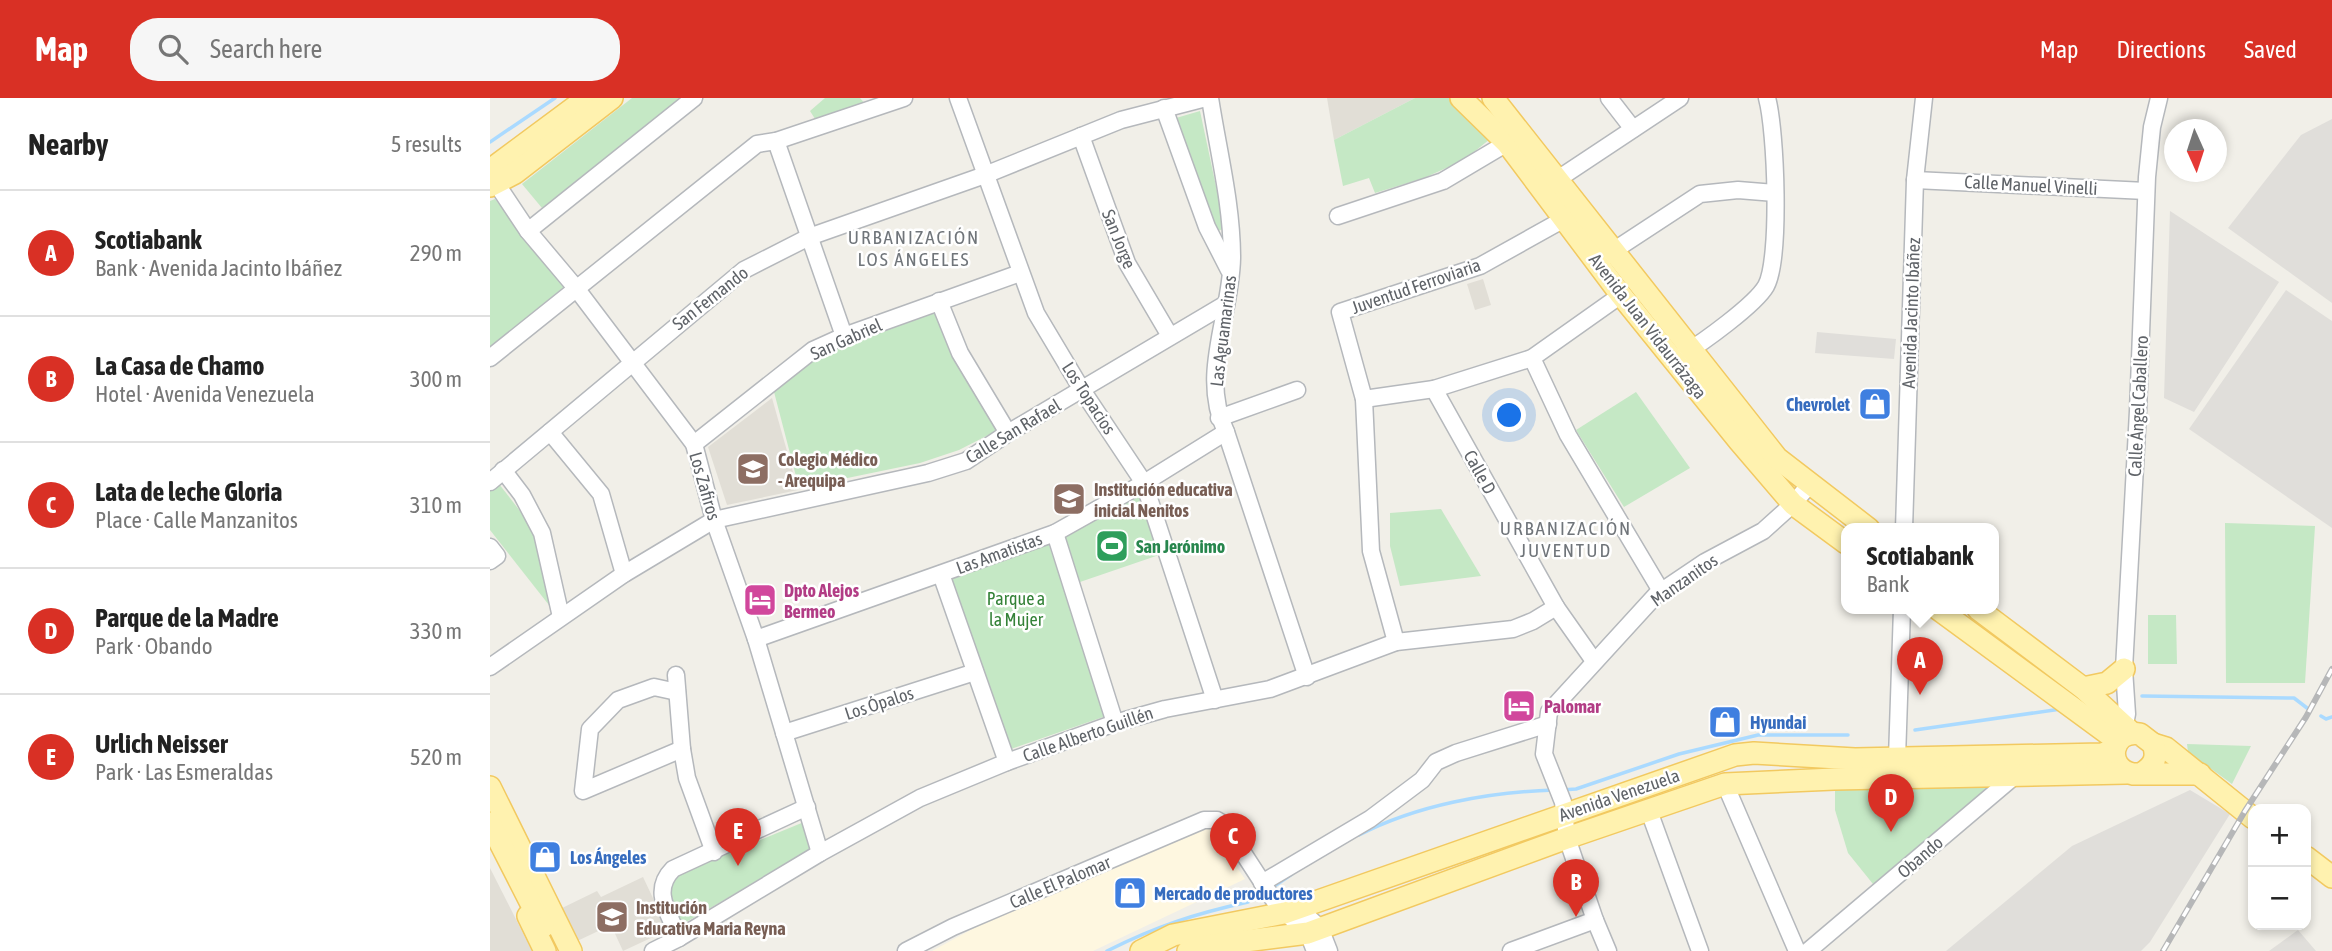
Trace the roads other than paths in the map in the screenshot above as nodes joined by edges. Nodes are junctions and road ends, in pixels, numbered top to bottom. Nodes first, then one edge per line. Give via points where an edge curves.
1 (587, 98) edge
2 (612, 98) edge
3 (694, 98) edge
4 (904, 98) edge
5 (958, 98) edge
6 (1208, 98) edge
7 (1461, 98) edge
8 (1493, 98) edge
9 (1609, 98) edge
10 (1680, 98) edge
11 (1767, 98) edge
12 (1924, 98) edge
13 (2159, 98) edge
14 (879, 101) edge
15 (1164, 108) junction
16 (1633, 129) junction
17 (1081, 136) junction
18 (775, 141) junction
19 (1507, 143) junction
20 (985, 175) junction
21 (492, 177) edge
22 (1558, 179) junction
23 (1915, 180) junction
24 (2146, 191) junction
25 (1775, 193) junction
26 (1338, 216) dead end
27 (1566, 218) junction
28 (528, 231) junction
29 (809, 237) junction
30 (1605, 256) junction
31 (1230, 272) junction
32 (1020, 273) junction
33 (576, 288) junction
34 (1621, 295) junction
35 (939, 301) junction
36 (1224, 305) junction
37 (844, 335) junction
38 (1170, 337) junction
39 (1682, 354) junction
40 (490, 358) edge
41 (1532, 358) junction
42 (632, 361) junction
43 (1434, 389) junction
44 (1082, 390) junction
45 (1297, 390) dead end
46 (1364, 399) junction
47 (1223, 425) junction
48 (550, 432) junction
49 (1009, 433) junction
50 (694, 444) junction
51 (503, 470) junction
52 (490, 482) edge
53 (1144, 483) junction
54 (1810, 484) junction
55 (1793, 504) junction
56 (714, 520) junction
57 (1861, 523) edge
58 (1904, 523) edge
59 (1055, 533) junction
60 (1841, 538) edge
61 (624, 573) junction
62 (941, 574) junction
63 (1661, 591) junction
64 (1556, 607) junction
65 (1902, 614) edge
66 (1950, 614) edge
67 (1985, 614) edge
68 (561, 617) junction
69 (756, 639) junction
70 (1396, 642) junction
71 (1594, 661) junction
72 (490, 667) edge
73 (2124, 669) junction
74 (975, 672) junction
75 (676, 675) dead end
76 (1307, 677) junction
77 (2083, 688) junction
78 (677, 692) junction
79 (1215, 700) junction
80 (1115, 723) junction
81 (1548, 724) junction
82 (784, 733) junction
83 (2129, 735) junction
84 (682, 749) junction
85 (1897, 758) junction
86 (1007, 762) junction
87 (2018, 765) junction
88 (2134, 773) junction
89 (2200, 774) junction
90 (1725, 784) junction
91 (490, 787) edge
92 (490, 805) edge
93 (807, 807) junction
94 (1564, 808) junction
95 (1649, 811) junction
96 (2248, 814) edge
97 (490, 823) edge
98 (1567, 838) junction
99 (490, 842) edge
100 (714, 852) junction
101 (820, 853) junction
102 (2311, 861) edge
103 (2332, 877) edge
104 (1263, 885) junction
105 (1285, 907) junction
106 (1595, 920) junction
107 (680, 938) junction
108 (1315, 938) edge
109 (1177, 943) edge
110 (1517, 950) edge
111 (545, 951) edge
112 (555, 951) edge
113 (563, 951) edge
114 (571, 951) edge
115 (653, 951) edge
116 (906, 951) edge
117 (1142, 951) edge
118 (1188, 951) edge
119 (1329, 951) edge
120 (1608, 951) edge
121 (1700, 951) edge
122 (1797, 951) edge
123 (1808, 951) edge

1 - 21 main road
2 - 21 main road
3 - 28 street
4 - 14 street
5 - 20 street, Los Topacios
6 - 15 street, San Fernando
6 - 31 street, Las Aguamarinas via 1230,220
7 - 19 main road, Avenida Juan Vidaurrázaga
8 - 22 main road, Avenida Juan Vidaurrázaga
9 - 16 street
10 - 16 street
11 - 25 street via 1773,126
12 - 23 street, Avenida Jacinto Ibáñez
13 - 24 street, Calle Ángel Caballero
14 - 18 street
15 - 17 street, San Fernando
15 - 31 street via 1207,227
16 - 22 street
17 - 20 street, San Fernando
17 - 38 street, San Jorge via 1127,263
18 - 29 street
18 - 33 street via 757,144
19 - 26 street via 1443,181
19 - 27 main road, Avenida Juan Vidaurrázaga
20 - 29 street, San Fernando
20 - 32 street, Los Topacios
21 - 28 street, Los Zafiros
22 - 30 main road, Avenida Juan Vidaurrázaga
23 - 24 street, Calle Manuel Vinelli
23 - 58 street, Avenida Jacinto Ibáñez
24 - 73 street, Calle Ángel Caballero
25 - 30 street via 1700,194
25 - 39 street via 1772,266 1766,286
27 - 30 main road, Avenida Juan Vidaurrázaga
27 - 46 street, Juventud Ferroviaria via 1480,266 1340,312
28 - 33 street, Los Zafiros
29 - 37 street
29 - 42 street, San Fernando via 744,270
30 - 34 main road, Avenida Juan Vidaurrázaga
30 - 39 main road, Avenida Juan Vidaurrázaga
31 - 36 street, Las Aguamarinas
32 - 35 street, San Gabriel
32 - 44 street, Los Topacios via 1036,313
33 - 40 street
33 - 42 street, Los Zafiros
34 - 39 main road, Avenida Juan Vidaurrázaga
34 - 41 street
35 - 37 street, San Gabriel
35 - 49 street via 960,353
36 - 38 street, Calle San Rafael
36 - 47 street, Las Aguamarinas via 1214,380
37 - 50 street, San Gabriel via 813,350
38 - 44 street, Calle San Rafael
39 - 54 main road, Avenida Juan Vidaurrázaga via 1777,458
39 - 55 main road, Avenida Juan Vidaurrázaga
41 - 43 street
41 - 63 street via 1568,435
42 - 48 street, San Fernando
42 - 50 street, Los Zafiros
43 - 46 street
43 - 64 street, Calle D
44 - 49 street, Calle San Rafael
44 - 53 street, Los Topacios
45 - 47 street, Las Amatistas
46 - 70 street via 1371,551
47 - 53 street, Las Amatistas
47 - 76 street, Las Aguamarinas
48 - 51 street, San Fernando
48 - 61 street via 601,494
49 - 56 street, Calle San Rafael via 966,461 928,473
50 - 56 street, Los Zafiros
51 - 52 street, San Fernando
51 - 68 street via 542,533
53 - 59 street, Las Amatistas
53 - 79 street, Los Topacios
54 - 55 street, Manzanitos
54 - 57 main road, Avenida Juan Vidaurrázaga
55 - 60 main road, Avenida Juan Vidaurrázaga
55 - 63 street, Manzanitos via 1763,531
56 - 61 street, Calle San Rafael
56 - 69 street, Los Zafiros
59 - 62 street, Las Amatistas
59 - 80 street
61 - 68 street, Calle San Rafael
62 - 69 street, Las Amatistas
62 - 74 street
63 - 71 street, Manzanitos
64 - 70 street, Calle Alberto Guillén via 1513,629
64 - 71 street, Calle D
65 - 85 street
66 - 83 main road
67 - 77 main road
68 - 72 street, Calle San Rafael
69 - 82 street, Los Zafiros
70 - 76 street, Calle Alberto Guillén
71 - 81 street, Manzanitos via 1549,712
73 - 77 main road via 2107,683
73 - 83 street, Calle Ángel Caballero
74 - 82 street, Los Ópalos
74 - 86 street
75 - 78 street
76 - 79 street, Calle Alberto Guillén
77 - 83 main road
78 - 84 street
78 - 84 street via 653,687 618,700 590,729 583,791
79 - 80 street, Calle Alberto Guillén
80 - 86 street, Calle Alberto Guillén
81 - 94 street, Manzanitos via 1544,754
81 - 104 street via 1436,762 1422,780 1370,819
82 - 93 street, Los Zafiros
83 - 87 main road, Avenida Venezuela via 2102,754
83 - 88 main road via 2115,761
83 - 88 main road via 2155,758 2148,769
83 - 89 main road via 2166,748
84 - 100 street via 687,778
85 - 87 main road, Avenida Venezuela
85 - 94 main road, Avenida Venezuela via 1735,755
86 - 101 street, Calle Alberto Guillén via 920,798
87 - 88 main road, Avenida Venezuela
87 - 90 main road, Avenida Venezuela
87 - 123 street, Obando
88 - 89 main road, Avenida Venezuela
89 - 96 main road
90 - 95 main road, Avenida Venezuela
90 - 122 street
91 - 114 main road
92 - 113 main road
93 - 100 street
93 - 101 street, Los Zafiros
94 - 98 street, Manzanitos
94 - 105 main road, Avenida Venezuela
95 - 98 main road, Avenida Venezuela
95 - 121 street
97 - 112 main road
98 - 106 street, Manzanitos
98 - 108 main road, Avenida Venezuela
99 - 111 main road
100 - 107 street via 673,869 663,879 662,894
101 - 107 street, Calle Alberto Guillén
102 - 103 main road
104 - 105 street
104 - 116 street, Calle El Palomar via 1225,825 1204,820
105 - 108 street
105 - 109 main road, Avenida Venezuela
106 - 110 street
106 - 120 street, Manzanitos
107 - 115 street, Calle Alberto Guillén
108 - 118 main road, Avenida Venezuela
108 - 119 street
109 - 117 main road, Avenida Venezuela

